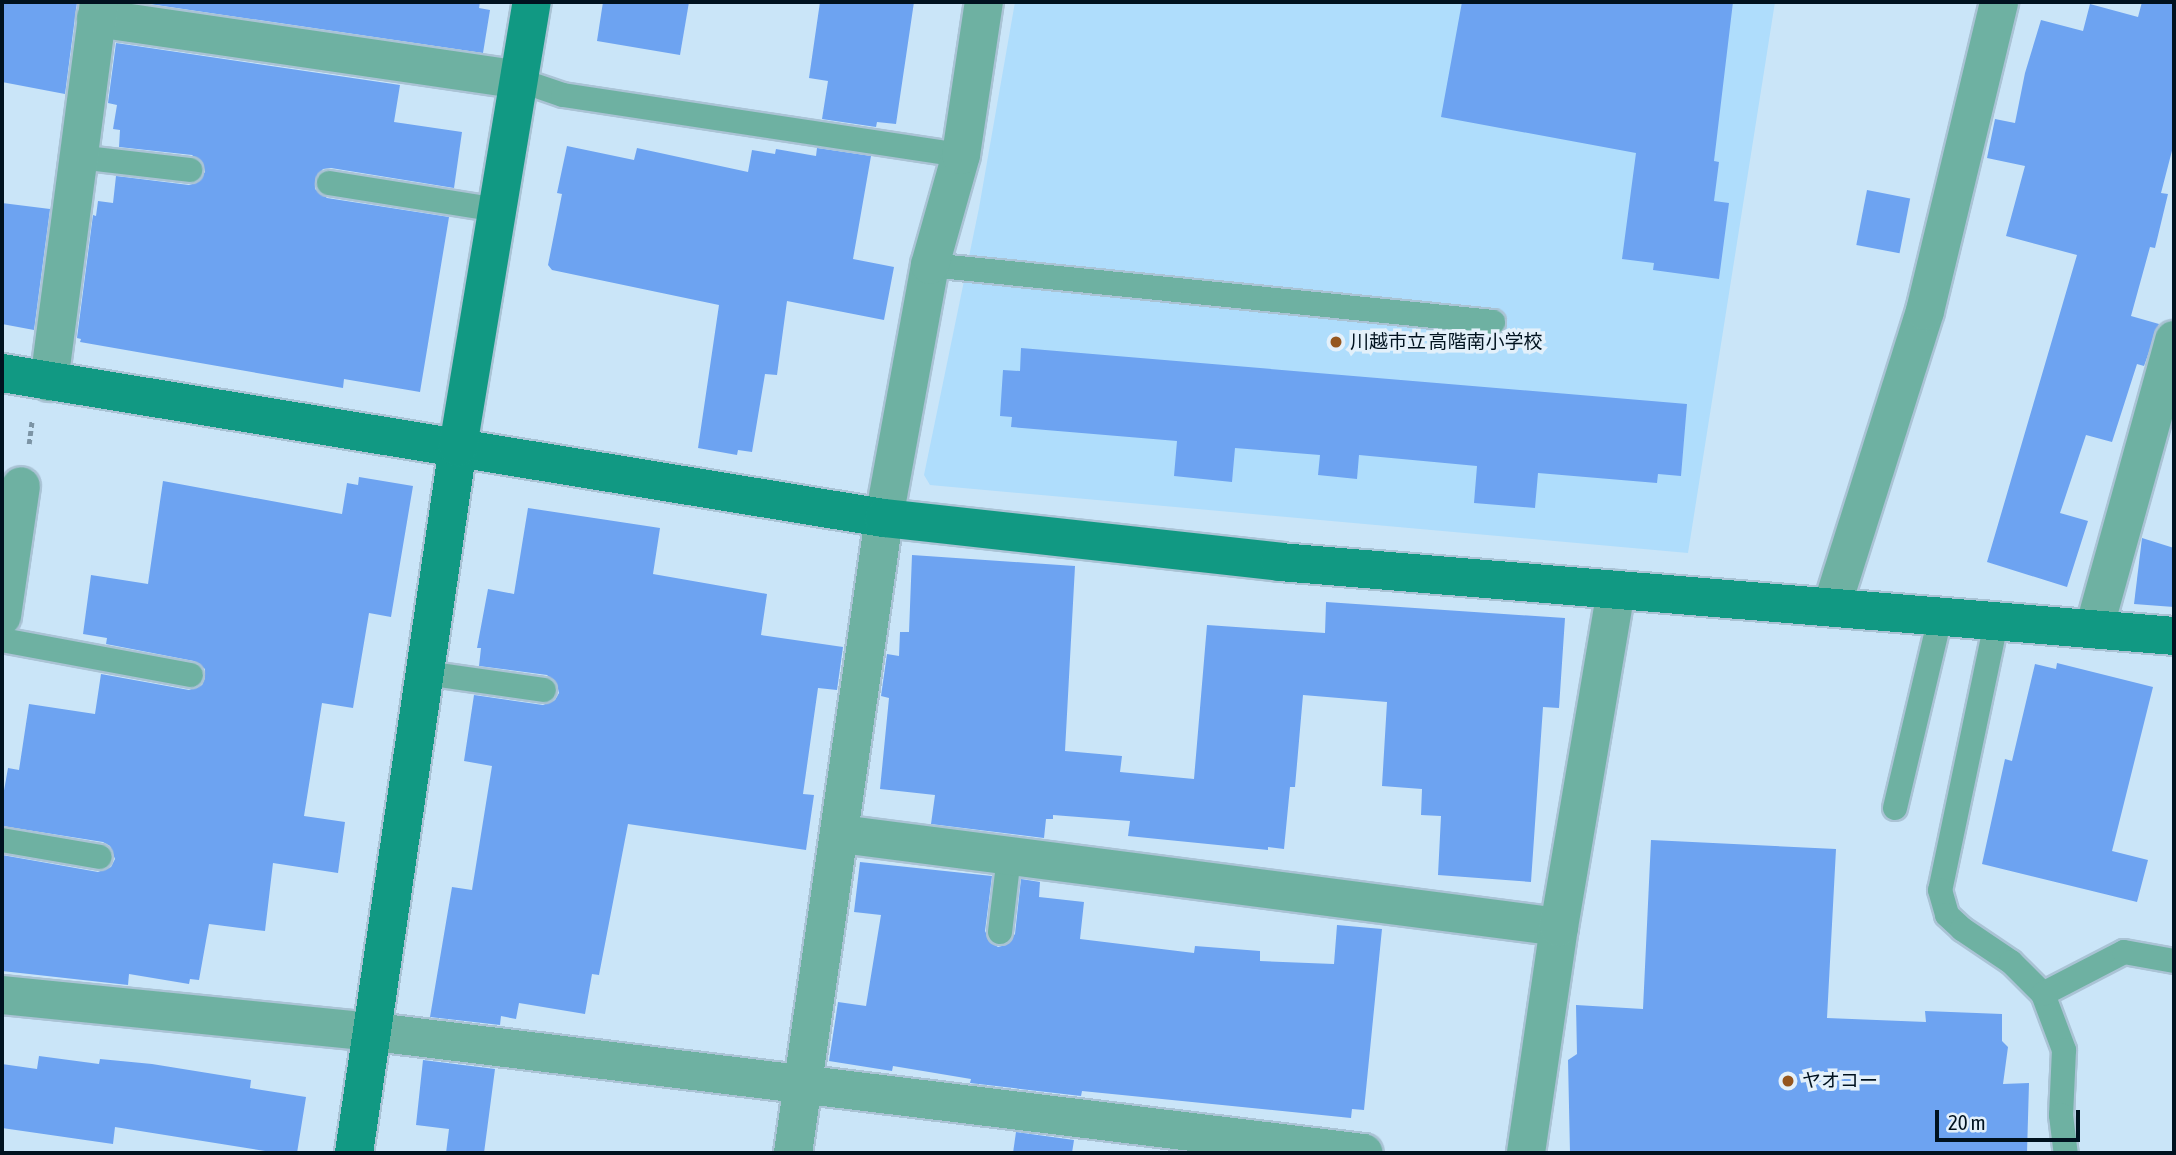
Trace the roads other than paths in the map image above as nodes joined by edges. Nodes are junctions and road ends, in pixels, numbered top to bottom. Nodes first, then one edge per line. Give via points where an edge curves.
1 (532, 2) edge
2 (985, 2) edge
3 (1999, 2) edge
4 (97, 10) edge
5 (519, 80) junction
6 (961, 155) junction
7 (78, 157) junction
8 (190, 170) dead end
9 (329, 183) dead end
10 (498, 210) junction
11 (930, 265) junction
12 (1493, 323) dead end
13 (2174, 340) edge
14 (2, 373) edge
15 (42, 395) junction
16 (458, 447) junction
17 (25, 469) road end
18 (884, 518) junction
19 (1616, 590) junction
20 (1832, 606) junction
21 (2, 616) edge
22 (1940, 617) junction
23 (1996, 623) junction
24 (2094, 629) junction
25 (2174, 636) edge
26 (2, 640) edge
27 (426, 673) junction
28 (191, 675) dead end
29 (544, 690) dead end
30 (1895, 808) dead end
31 (841, 834) junction
32 (2, 840) edge
33 (1009, 856) junction
34 (100, 857) dead end
35 (1559, 927) junction
36 (1000, 932) dead end
37 (2174, 961) edge
38 (2043, 994) junction
39 (2, 995) edge
40 (374, 1032) junction
41 (804, 1083) junction
42 (354, 1153) edge
43 (793, 1153) edge
44 (1364, 1153) edge
45 (1526, 1153) edge
46 (2066, 1153) edge

1 - 5 street
2 - 6 street
3 - 20 street via 1925,311
4 - 5 street
4 - 7 street
5 - 6 lane via 563,95
5 - 10 street
6 - 11 street
7 - 8 lane
7 - 15 street
9 - 10 lane
10 - 16 street
11 - 12 lane
11 - 18 street
13 - 24 street
14 - 15 street
15 - 16 street
16 - 18 street
16 - 27 street
17 - 21 street
18 - 19 street via 1280,562
18 - 31 street
19 - 20 street
19 - 35 street
20 - 22 street
22 - 23 street
22 - 30 lane
23 - 24 street
23 - 38 lane via 1940,890 1947,915 2011,962
24 - 25 street
26 - 28 lane
27 - 29 lane
27 - 40 street
31 - 33 street
31 - 41 street
32 - 34 lane
33 - 35 street
33 - 36 lane
35 - 45 street
37 - 38 lane via 2124,952
38 - 46 lane via 2064,1050 2061,1115
39 - 40 street
40 - 41 street
40 - 42 street
41 - 43 street
41 - 44 street

